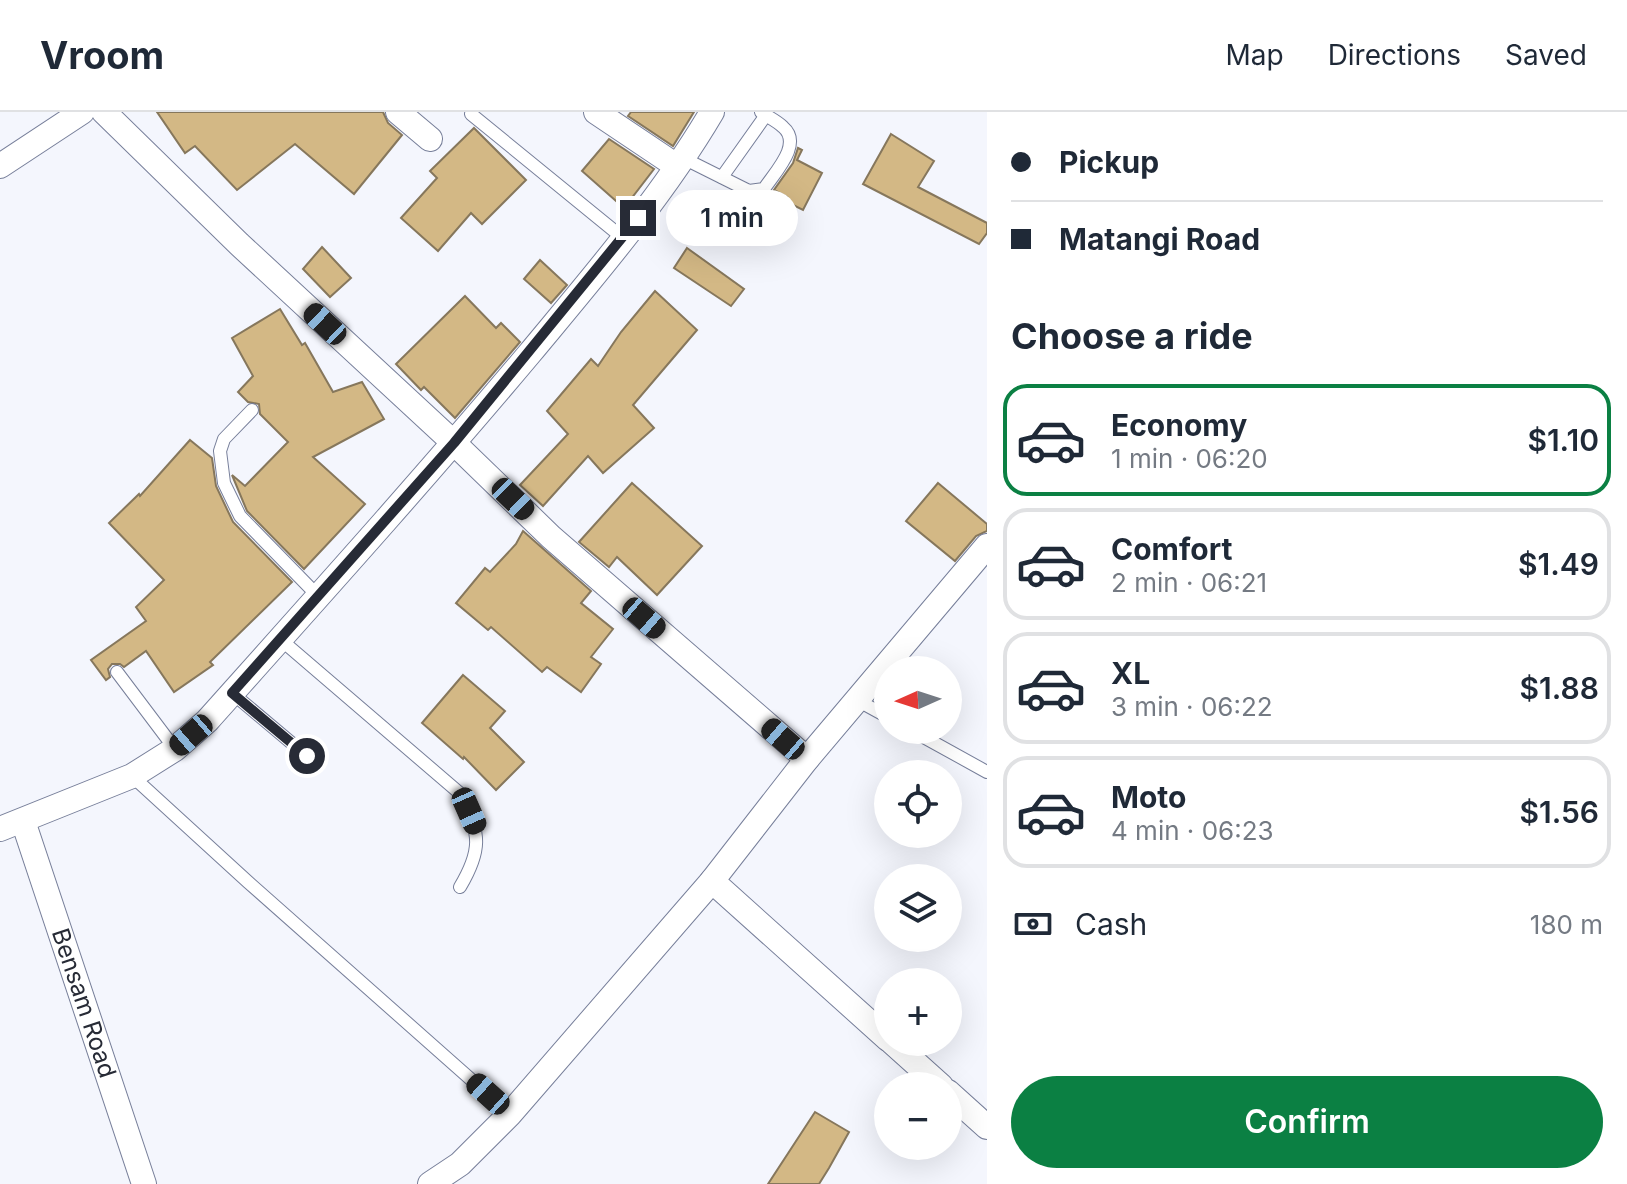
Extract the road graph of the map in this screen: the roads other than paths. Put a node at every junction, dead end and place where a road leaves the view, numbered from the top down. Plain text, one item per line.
1 (82, 112) edge
2 (104, 112) edge
3 (398, 112) edge
4 (596, 112) edge
5 (712, 112) edge
6 (471, 114) dead end
7 (764, 114) edge
8 (430, 139) dead end
9 (678, 161) junction
10 (0, 166) edge
11 (722, 177) junction
12 (623, 238) junction
13 (252, 410) dead end
14 (454, 443) junction
15 (987, 546) edge
16 (318, 596) junction
17 (280, 639) junction
18 (117, 672) dead end
19 (232, 693) junction
20 (857, 700) junction
21 (874, 709) edge
22 (936, 744) edge
23 (175, 749) junction
24 (307, 756) dead end
25 (807, 759) junction
26 (987, 772) edge
27 (132, 776) junction
28 (11, 825) edge
29 (712, 881) junction
30 (460, 887) dead end
31 (874, 1026) edge
32 (908, 1056) edge
33 (925, 1072) edge
34 (962, 1105) edge
35 (510, 1114) junction
36 (987, 1127) edge
37 (144, 1184) edge
38 (430, 1184) edge

1 - 10 street
2 - 14 street
3 - 8 street
4 - 9 street
5 - 9 street
6 - 12 lane
7 - 11 lane
7 - 11 lane
9 - 11 lane
9 - 12 street
12 - 14 street
13 - 16 lane
14 - 16 street
14 - 25 street
15 - 20 street
16 - 17 street
17 - 19 street
17 - 30 lane
18 - 23 lane
19 - 23 street
19 - 24 lane
20 - 21 lane
20 - 25 street
22 - 26 lane
23 - 27 street
25 - 29 street
27 - 28 street
27 - 35 lane
28 - 37 street, Bensam Road
29 - 31 street
29 - 35 street
32 - 33 street
34 - 36 street
35 - 38 street

